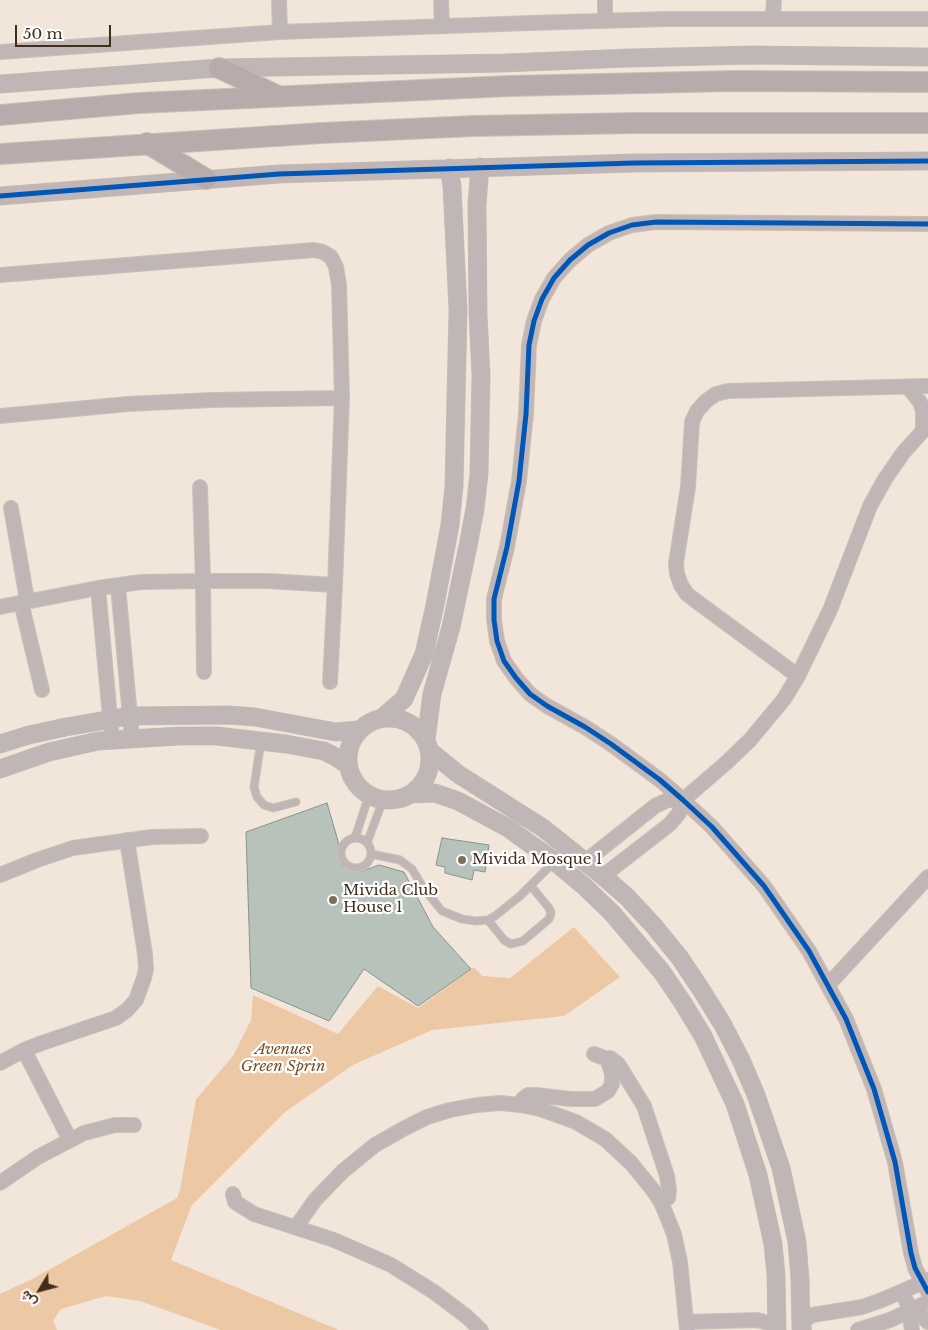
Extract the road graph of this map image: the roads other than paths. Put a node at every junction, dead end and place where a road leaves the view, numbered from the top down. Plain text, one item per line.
1 (279, 0) edge
2 (441, 0) edge
3 (605, 0) edge
4 (774, 0) edge
5 (773, 18) junction
6 (928, 19) edge
7 (605, 20) junction
8 (442, 26) junction
9 (280, 32) junction
10 (0, 52) edge
11 (928, 57) edge
12 (219, 68) junction
13 (928, 82) edge
14 (0, 84) edge
15 (278, 96) junction
16 (0, 115) edge
17 (928, 123) edge
18 (147, 144) junction
19 (0, 154) edge
20 (928, 161) edge
21 (480, 167) junction
22 (449, 168) junction
23 (206, 179) junction
24 (0, 196) edge
25 (928, 224) edge
26 (0, 275) edge
27 (928, 386) edge
28 (908, 387) junction
29 (342, 398) junction
30 (0, 416) edge
31 (926, 427) edge
32 (200, 487) dead end
33 (11, 508) dead end
34 (203, 580) junction
35 (335, 585) junction
36 (118, 586) junction
37 (98, 588) junction
38 (24, 601) junction
39 (0, 606) edge
40 (204, 672) dead end
41 (798, 676) junction
42 (330, 682) dead end
43 (42, 690) dead end
44 (129, 716) junction
45 (382, 718) junction
46 (110, 720) junction
47 (358, 730) junction
48 (132, 738) junction
49 (112, 739) junction
50 (261, 740) junction
51 (0, 744) edge
52 (428, 745) junction
53 (348, 765) junction
54 (0, 769) edge
55 (411, 794) junction
56 (376, 798) junction
57 (683, 800) junction
58 (296, 802) dead end
59 (201, 836) dead end
60 (355, 838) junction
61 (127, 840) junction
62 (367, 843) junction
63 (371, 854) junction
64 (554, 861) junction
65 (586, 861) junction
66 (0, 875) edge
67 (603, 876) junction
68 (928, 877) edge
69 (531, 886) junction
70 (488, 920) junction
71 (828, 985) junction
72 (24, 1050) junction
73 (0, 1062) edge
74 (520, 1105) junction
75 (134, 1125) dead end
76 (70, 1140) junction
77 (0, 1183) edge
78 (233, 1194) dead end
79 (661, 1202) junction
80 (296, 1227) junction
81 (926, 1285) edge
82 (902, 1292) junction
83 (928, 1302) edge
84 (912, 1311) junction
85 (928, 1322) edge
86 (687, 1326) edge
87 (802, 1329) edge
88 (481, 1330) edge
89 (777, 1330) edge
90 (858, 1330) edge
91 (912, 1330) edge

1 - 9 street
2 - 8 street
3 - 7 street
4 - 5 street
5 - 6 street
5 - 7 street
7 - 8 street
8 - 9 street
9 - 10 street
11 - 12 street
12 - 14 street
12 - 15 main road
13 - 15 main road
15 - 16 main road
17 - 18 main road
18 - 19 main road
18 - 23 main road
20 - 21 street
21 - 22 street
21 - 52 street
22 - 23 street
22 - 45 street
23 - 24 street
25 - 57 street
26 - 29 street
27 - 28 street
28 - 31 street
28 - 41 street
29 - 30 street
29 - 35 street
31 - 41 street
32 - 34 street
33 - 38 street
34 - 35 street
34 - 36 street
34 - 40 street
35 - 42 street
36 - 37 street
36 - 44 street
37 - 38 street
37 - 46 street
38 - 39 street
38 - 43 street
41 - 57 street
44 - 46 street
44 - 47 street
44 - 48 street
45 - 47 street
45 - 52 street
46 - 49 street
46 - 51 street
47 - 53 street
48 - 49 street
48 - 50 street
49 - 54 street
50 - 53 street
50 - 58 lane
52 - 55 street
52 - 65 street
53 - 56 street
55 - 56 street
55 - 64 street
56 - 60 lane
56 - 62 lane
57 - 65 street
57 - 67 street
57 - 71 street
59 - 61 street
60 - 62 lane
60 - 63 lane
61 - 66 street
61 - 72 street
62 - 63 lane
63 - 70 lane
64 - 69 lane
64 - 89 street
65 - 67 street
67 - 87 street
68 - 71 street
69 - 70 lane
69 - 70 lane
71 - 81 street
72 - 73 street
72 - 76 street
74 - 79 street
74 - 79 street
74 - 80 street
75 - 76 street
76 - 77 street
78 - 80 street
79 - 86 street
80 - 88 street
81 - 82 street
82 - 84 street
82 - 87 street
83 - 84 street
84 - 85 street
84 - 90 street
84 - 91 street
86 - 89 street
87 - 89 street

